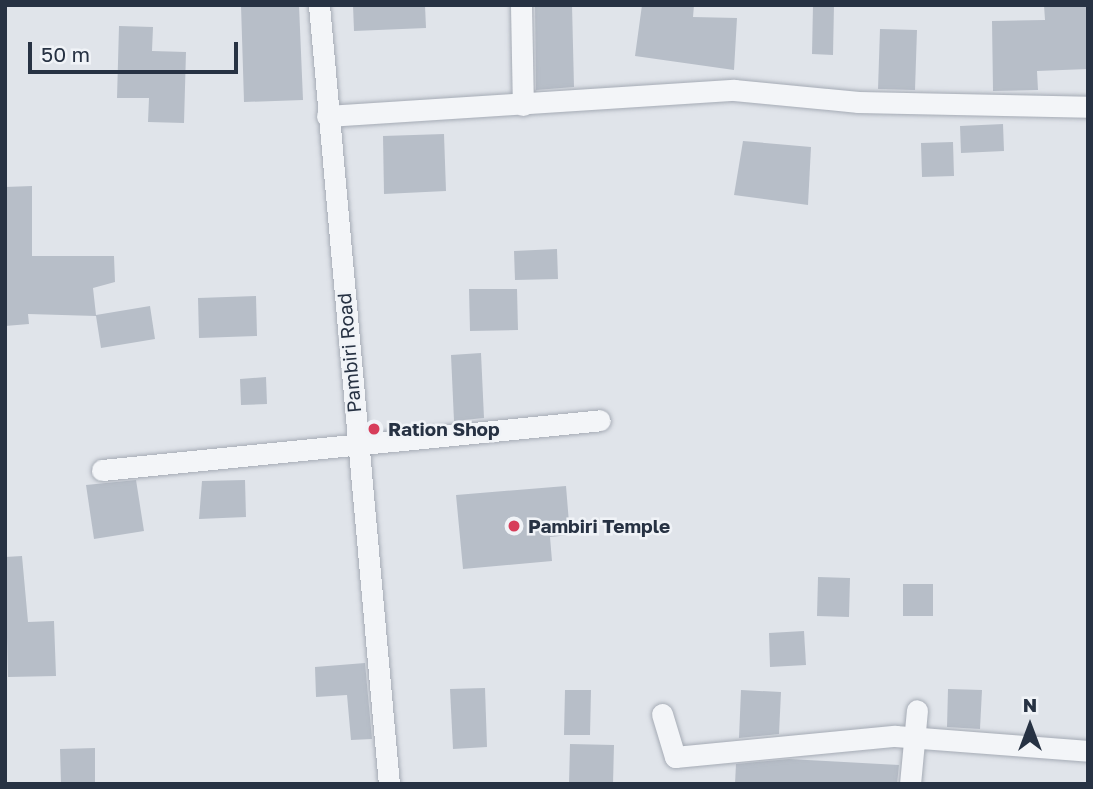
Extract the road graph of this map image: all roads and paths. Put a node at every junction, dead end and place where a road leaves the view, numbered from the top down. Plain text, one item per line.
1 (319, 5) edge
2 (521, 5) edge
3 (523, 105) junction
4 (1088, 107) edge
5 (327, 116) junction
6 (599, 420) dead end
7 (358, 447) junction
8 (102, 470) dead end
9 (917, 710) dead end
10 (662, 714) dead end
11 (914, 737) junction
12 (1088, 751) edge
13 (389, 784) edge
14 (910, 784) edge

1 - 5 street, Pambiri Road
2 - 3 street
3 - 4 street
3 - 5 street
5 - 7 street, Pambiri Road
6 - 7 street
7 - 8 street
7 - 13 street, Pambiri Road
9 - 11 street
10 - 11 street
11 - 12 street
11 - 14 street

